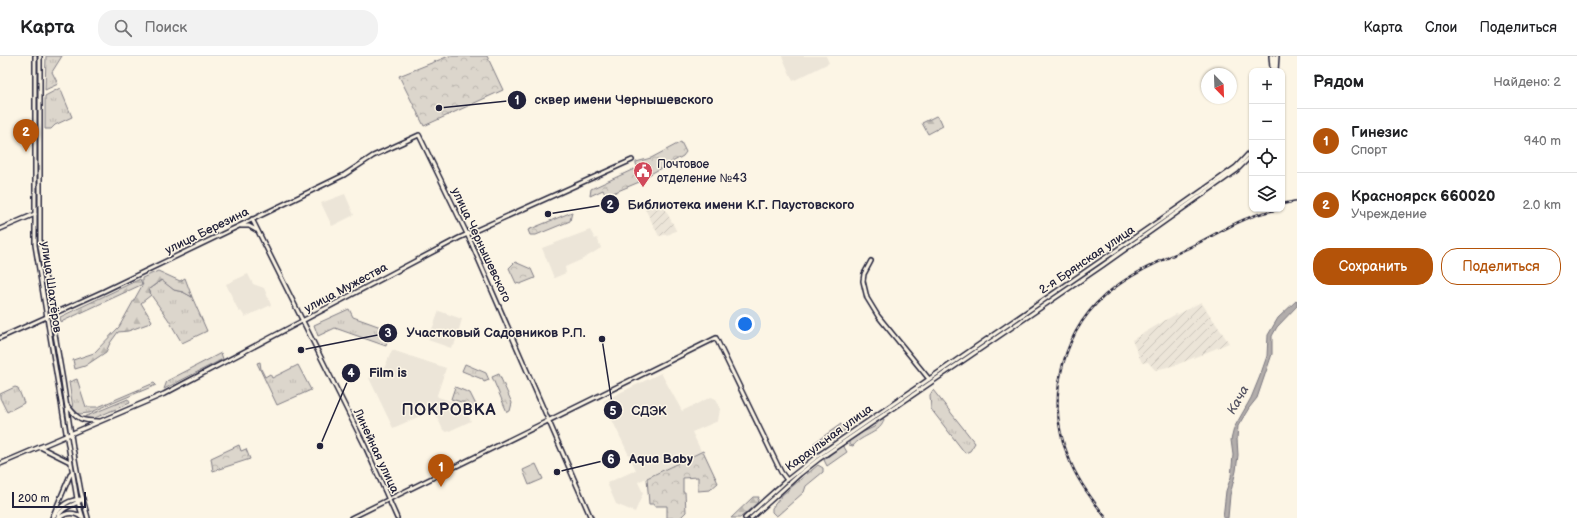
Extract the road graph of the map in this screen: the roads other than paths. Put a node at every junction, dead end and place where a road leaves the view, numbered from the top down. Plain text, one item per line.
1 (35, 56) edge
2 (40, 56) edge
3 (1271, 56) edge
4 (1275, 56) edge
5 (1273, 68) edge
6 (1274, 68) edge
7 (1274, 68) edge
8 (419, 135) joint
9 (1249, 153) edge
10 (1249, 158) edge
11 (632, 160) dead end
12 (35, 214) junction
13 (252, 219) junction
14 (239, 226) junction
15 (0, 229) edge
16 (258, 231) junction
17 (467, 234) junction
18 (871, 261) dead end
19 (51, 314) junction
20 (46, 316) junction
21 (303, 321) junction
22 (0, 338) edge
23 (930, 381) junction
24 (66, 403) junction
25 (548, 420) junction
26 (99, 421) junction
27 (71, 433) junction
28 (66, 436) junction
29 (40, 447) junction
30 (70, 462) junction
31 (0, 464) edge
32 (72, 471) junction
33 (787, 480) junction
34 (83, 498) junction
35 (77, 499) junction
36 (389, 500) junction
37 (78, 503) junction
38 (53, 518) edge
39 (58, 518) edge
40 (83, 518) edge
41 (88, 518) edge
42 (351, 518) edge
43 (397, 518) edge
44 (591, 518) edge
45 (745, 518) edge
46 (751, 518) edge

1 - 12 main road, улица Шахтёров
2 - 19 main road, улица Шахтёров
3 - 5 main road
4 - 6 main road
4 - 7 main road
8 - 13 main road, улица Березина
8 - 17 main road, улица Чернышевского
9 - 23 main road, 2-я Брянская улица
10 - 23 main road, 2-я Брянская улица
11 - 17 main road, улица Мужества
12 - 15 main road
12 - 20 main road, улица Шахтёров
13 - 14 main road, улица Березина
13 - 16 main road, Линейная улица
14 - 16 main road
14 - 19 main road, улица Березина
16 - 21 main road, Линейная улица
17 - 21 main road, улица Мужества
17 - 25 main road, улица Чернышевского
18 - 23 main road
19 - 20 main road, улица Березина
19 - 24 main road, улица Шахтёров
20 - 22 main road, улица Березина
20 - 28 main road, улица Шахтёров
21 - 26 main road, улица Мужества
21 - 36 main road, Линейная улица
23 - 33 main road, Караульная улица
23 - 46 main road, Караульная улица
24 - 26 main road
24 - 27 main road, улица Шахтёров
25 - 33 main road
25 - 36 main road
25 - 44 main road, улица Чернышевского
26 - 27 main road, улица Мужества
27 - 28 main road, улица Мужества
27 - 34 main road, улица Шахтёров
28 - 29 main road, улица Мужества
28 - 30 main road, улица Шахтёров
29 - 30 main road
29 - 31 main road, улица Мужества
30 - 32 main road, улица Шахтёров
32 - 35 main road, улица Шахтёров
32 - 38 main road
33 - 45 main road, Караульная улица
34 - 35 main road
34 - 37 main road
34 - 41 main road, улица Шахтёров
35 - 37 main road, улица Шахтёров
35 - 38 main road
36 - 42 main road
36 - 43 main road, Линейная улица
37 - 39 main road
37 - 40 main road, улица Шахтёров
39 - 40 main road

